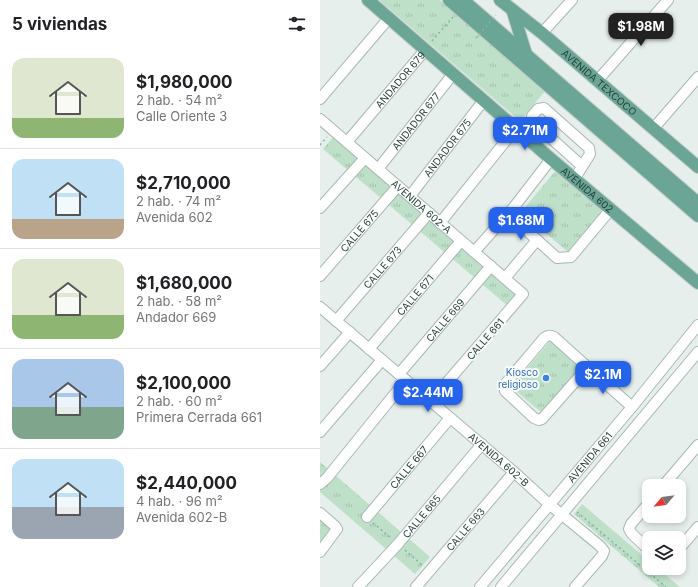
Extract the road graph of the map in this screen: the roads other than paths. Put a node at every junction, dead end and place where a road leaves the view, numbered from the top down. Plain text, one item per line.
1 (368, 0) edge
2 (449, 0) edge
3 (463, 0) edge
4 (500, 0) edge
5 (572, 0) edge
6 (668, 0) edge
7 (513, 12) junction
8 (389, 18) junction
9 (542, 33) junction
10 (426, 49) junction
11 (526, 54) junction
12 (453, 74) junction
13 (698, 77) edge
14 (598, 80) junction
15 (320, 99) edge
16 (484, 100) junction
17 (320, 119) edge
18 (516, 128) junction
19 (653, 129) junction
20 (348, 142) junction
21 (365, 158) junction
22 (551, 159) junction
23 (582, 166) junction
24 (698, 167) edge
25 (378, 169) junction
26 (575, 178) junction
27 (398, 186) junction
28 (410, 196) junction
29 (698, 203) edge
30 (320, 208) edge
31 (514, 208) junction
32 (611, 209) junction
33 (429, 213) junction
34 (698, 216) edge
35 (440, 223) junction
36 (537, 240) junction
37 (461, 241) junction
38 (474, 252) junction
39 (491, 266) junction
40 (320, 276) edge
41 (504, 278) junction
42 (698, 283) edge
43 (523, 294) joint
44 (320, 307) edge
45 (336, 321) junction
46 (698, 325) edge
47 (350, 332) junction
48 (369, 349) junction
49 (698, 352) edge
50 (382, 360) junction
51 (320, 366) edge
52 (588, 367) junction
53 (403, 377) junction
54 (431, 401) junction
55 (632, 407) junction
56 (450, 418) junction
57 (320, 432) edge
58 (482, 444) junction
59 (698, 445) edge
60 (514, 472) junction
61 (669, 479) edge
62 (320, 484) edge
63 (549, 504) junction
64 (642, 511) edge
65 (320, 513) edge
66 (562, 514) junction
67 (366, 517) dead end
68 (698, 528) edge
69 (686, 542) edge
70 (642, 543) edge
71 (320, 552) edge
72 (358, 587) edge
73 (416, 587) edge
74 (480, 587) edge
75 (501, 587) edge
76 (575, 587) edge

1 - 8 main road, AVENIDA 602
2 - 34 main road
3 - 11 main road
4 - 7 main road, AVENIDA TEXCOCO
5 - 9 street
6 - 14 street
7 - 9 main road, AVENIDA TEXCOCO
7 - 11 main road
8 - 10 main road, AVENIDA 602
8 - 15 street
9 - 14 main road, AVENIDA TEXCOCO
10 - 12 main road, AVENIDA 602
10 - 20 street, ANDADOR 679
11 - 29 main road
12 - 16 main road, AVENIDA 602
12 - 25 street, ANDADOR 677
13 - 19 street
14 - 19 main road, AVENIDA TEXCOCO
16 - 18 main road, AVENIDA 602
16 - 28 street, ANDADOR 675
17 - 20 street, AVENIDA 602-A
18 - 22 main road, AVENIDA 602
18 - 35 street
19 - 24 main road, AVENIDA TEXCOCO
20 - 21 street, AVENIDA 602-A
21 - 25 street, AVENIDA 602-A
21 - 30 street
22 - 26 main road, AVENIDA 602
22 - 31 street
23 - 23 street
23 - 26 street
25 - 27 street, AVENIDA 602-A
26 - 32 main road, AVENIDA 602
27 - 28 street, AVENIDA 602-A
27 - 40 street, CALLE 675
28 - 33 street, AVENIDA 602-A
31 - 36 street
31 - 38 street
32 - 36 street
32 - 42 main road, AVENIDA 602
33 - 35 street, AVENIDA 602-A
33 - 45 street, CALLE 673
35 - 37 street, AVENIDA 602-A
36 - 41 street
37 - 38 street, AVENIDA 602-A
37 - 48 street, CALLE 671
38 - 39 street, AVENIDA 602-A
39 - 41 street, AVENIDA 602-A
39 - 53 street, CALLE 669
41 - 43 street, AVENIDA 602-A
43 - 54 street, CALLE 661
44 - 45 street, AVENIDA 602-B
45 - 47 street, AVENIDA 602-B
46 - 55 street, AVENIDA 661
47 - 48 street, AVENIDA 602-B
47 - 51 street
48 - 50 street, AVENIDA 602-B
49 - 66 street, AVENIDA 661
50 - 53 street, AVENIDA 602-B
50 - 57 street
52 - 52 street
52 - 55 street
53 - 54 street, AVENIDA 602-B
53 - 62 street, CALLE 669
54 - 56 street, AVENIDA 602-B
55 - 63 street, AVENIDA 661
56 - 58 street, AVENIDA 602-B
56 - 67 street, CALLE 667
58 - 60 street, AVENIDA 602-B
58 - 72 street, CALLE 665
59 - 61 street
60 - 63 street, AVENIDA 602-B
60 - 73 street, CALLE 663
63 - 66 street
63 - 74 street, AVENIDA 661
64 - 70 street
65 - 71 street
66 - 75 street, AVENIDA 661
66 - 76 street
68 - 69 street

